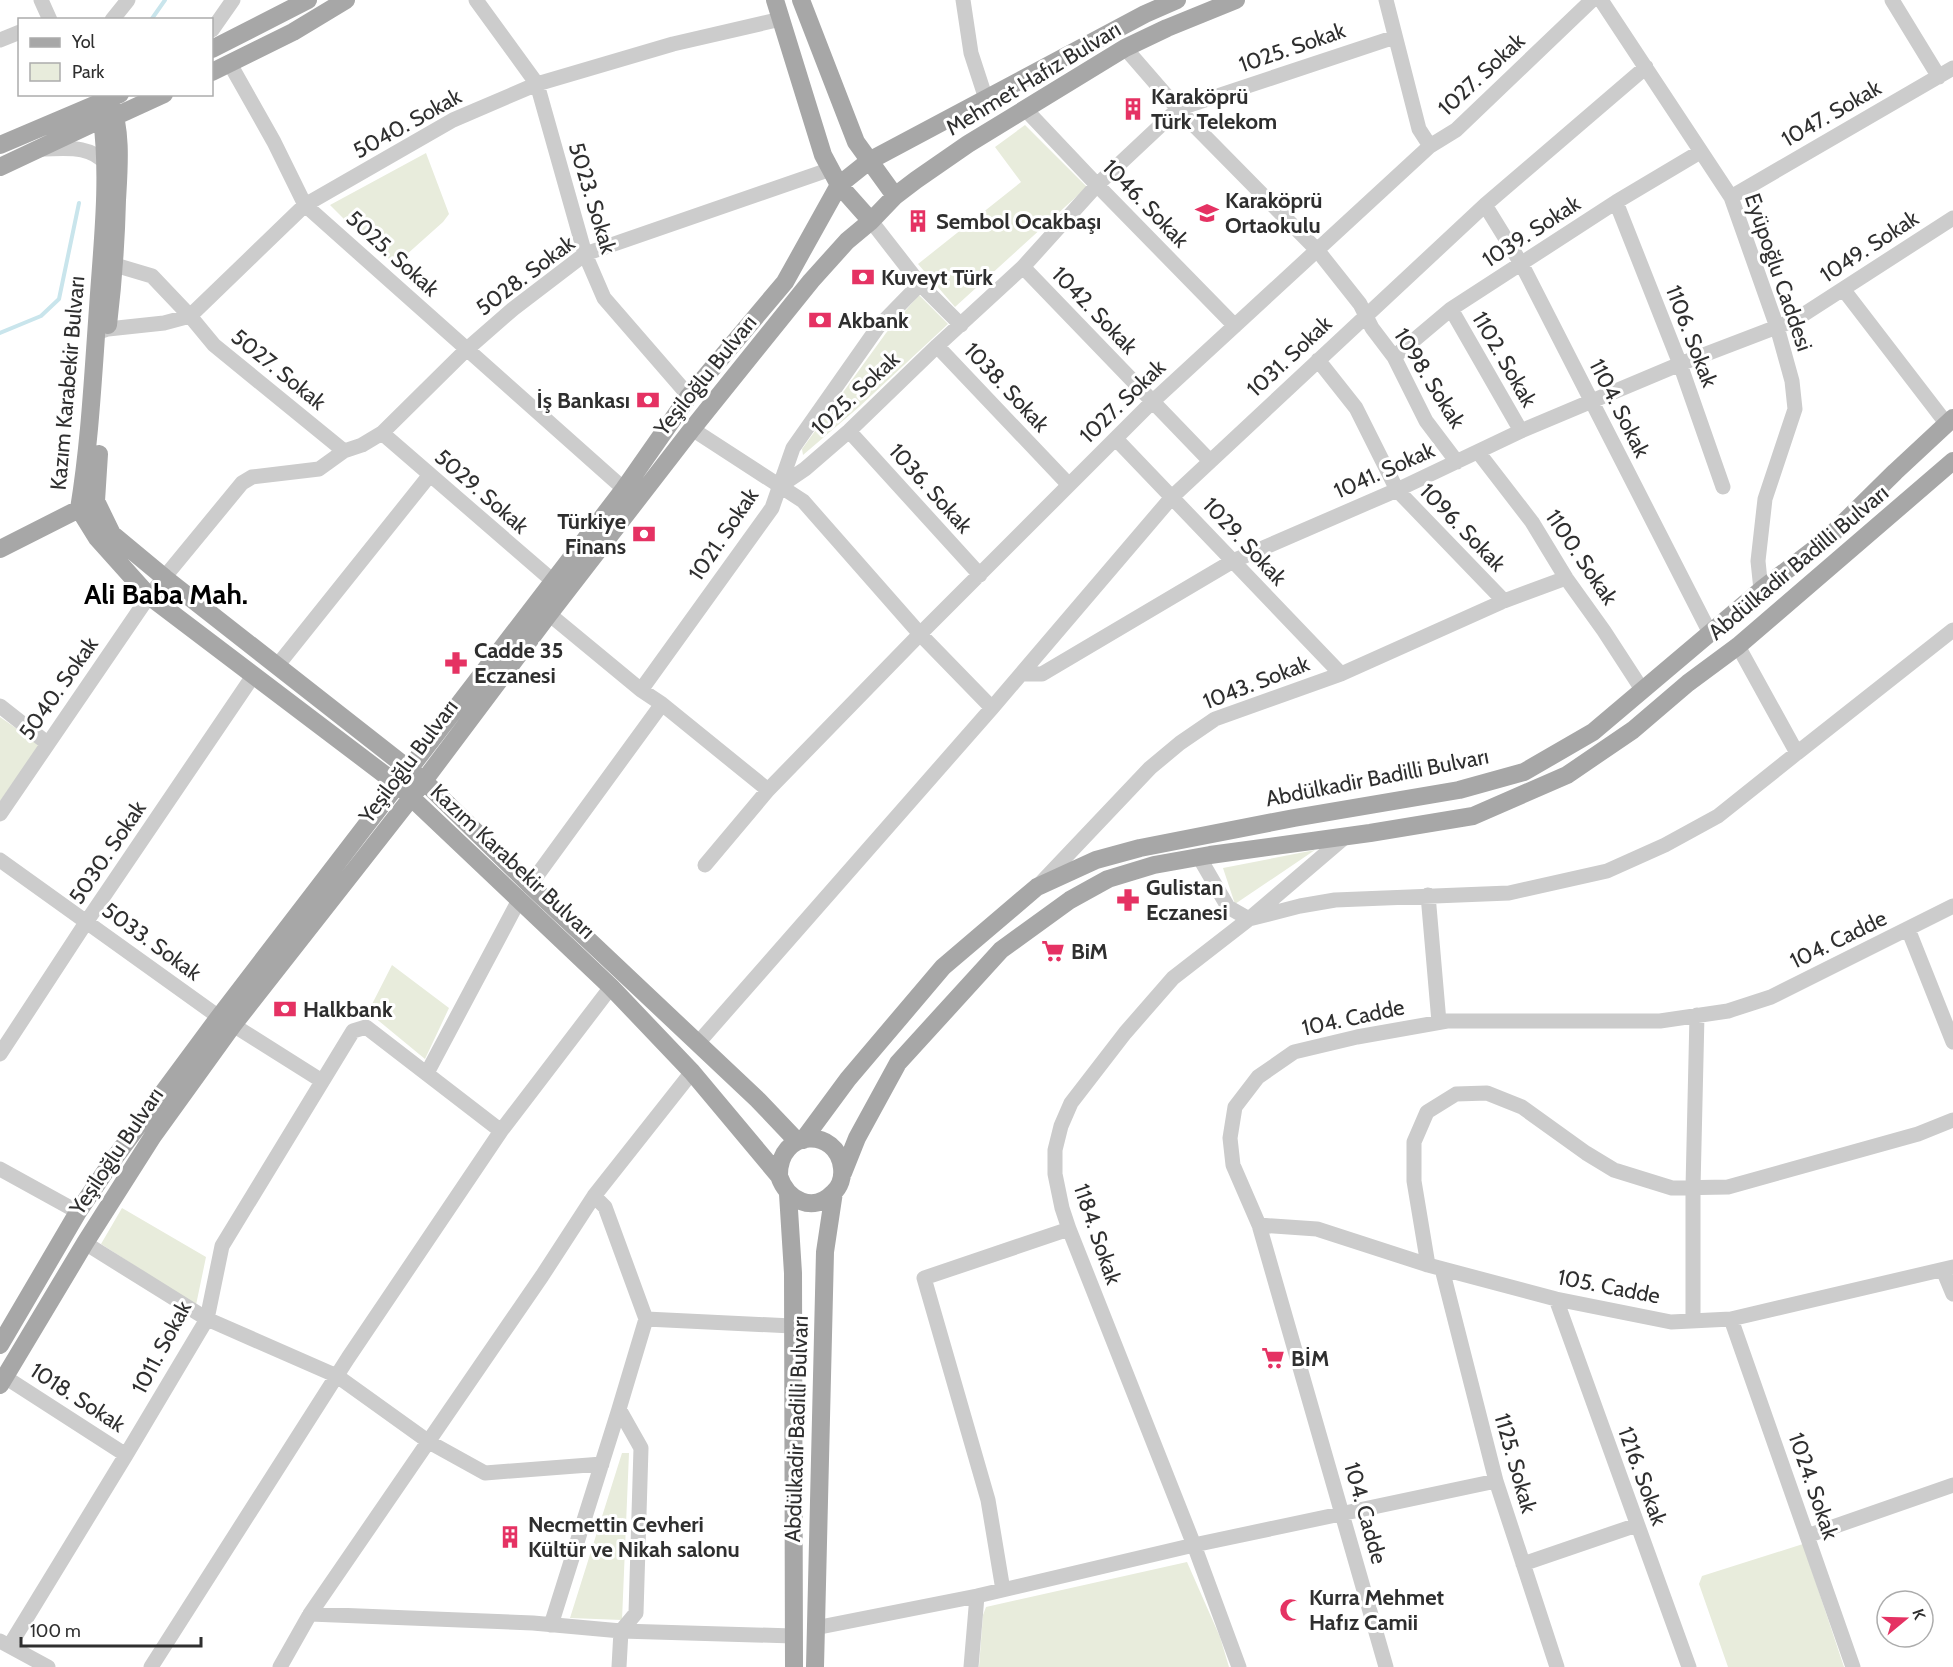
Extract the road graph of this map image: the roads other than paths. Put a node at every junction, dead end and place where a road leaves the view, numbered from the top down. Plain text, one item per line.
1 (41, 0) edge
2 (128, 0) edge
3 (233, 0) edge
4 (309, 0) edge
5 (346, 0) edge
6 (476, 0) edge
7 (775, 0) edge
8 (801, 0) edge
9 (963, 0) edge
10 (1177, 0) edge
11 (1236, 0) edge
12 (1386, 0) edge
13 (1592, 0) edge
14 (1601, 0) edge
15 (1892, 0) edge
16 (1145, 7) edge
17 (50, 18) edge
18 (114, 18) edge
19 (780, 19) junction
20 (213, 29) edge
21 (18, 33) edge
22 (1395, 37) junction
23 (0, 40) edge
24 (213, 48) edge
25 (1125, 48) junction
26 (230, 64) junction
27 (1646, 66) junction
28 (1953, 68) edge
29 (213, 72) edge
30 (1939, 77) junction
31 (537, 84) junction
32 (153, 96) edge
33 (986, 99) junction
34 (107, 104) edge
35 (1026, 110) junction
36 (1178, 110) junction
37 (0, 145) edge
38 (1430, 146) junction
39 (38, 150) junction
40 (1700, 152) junction
41 (869, 160) junction
42 (106, 164) junction
43 (0, 167) edge
44 (831, 169) junction
45 (839, 185) junction
46 (1097, 185) junction
47 (895, 196) junction
48 (1731, 197) junction
49 (1616, 202) junction
50 (305, 205) junction
51 (1485, 205) junction
52 (1953, 218) edge
53 (871, 222) junction
54 (1318, 250) junction
55 (585, 254) junction
56 (115, 265) junction
57 (1522, 265) junction
58 (1023, 267) junction
59 (920, 284) junction
60 (1844, 289) junction
61 (1451, 309) junction
62 (190, 316) junction
63 (1367, 316) junction
64 (961, 325) junction
65 (1235, 326) junction
66 (1777, 327) junction
67 (102, 331) junction
68 (937, 346) junction
69 (466, 350) junction
70 (1394, 357) junction
71 (1318, 360) junction
72 (1680, 364) junction
73 (689, 396) junction
74 (1592, 401) junction
75 (1152, 402) junction
76 (1950, 421) edge
77 (692, 429) junction
78 (849, 431) junction
79 (1521, 431) junction
80 (382, 433) junction
81 (1116, 439) junction
82 (344, 451) junction
83 (1478, 452) junction
84 (1210, 461) junction
85 (1953, 461) edge
86 (1457, 462) junction
87 (319, 469) joint
88 (429, 476) junction
89 (1069, 485) junction
90 (780, 486) junction
91 (1723, 487) dead end
92 (624, 489) junction
93 (1396, 490) junction
94 (1172, 497) junction
95 (96, 501) junction
96 (80, 509) junction
97 (0, 549) edge
98 (1233, 561) junction
99 (980, 575) junction
100 (165, 578) junction
101 (1566, 578) junction
102 (553, 582) junction
103 (1761, 590) junction
104 (149, 596) junction
105 (1504, 602) junction
106 (549, 614) junction
107 (1953, 630) edge
108 (1710, 633) junction
109 (920, 634) junction
110 (1738, 646) junction
111 (277, 666) junction
112 (1022, 674) junction
113 (1341, 674) junction
114 (253, 676) junction
115 (641, 690) junction
116 (1643, 691) junction
117 (662, 704) junction
118 (0, 706) edge
119 (992, 708) junction
120 (47, 743) junction
121 (1797, 753) junction
122 (408, 769) junction
123 (424, 781) junction
124 (397, 784) junction
125 (768, 790) junction
126 (411, 798) junction
127 (0, 813) edge
128 (1345, 837) junction
129 (1199, 857) junction
130 (0, 860) edge
131 (705, 865) dead end
132 (1037, 887) junction
133 (524, 892) junction
134 (1428, 895) junction
135 (1953, 906) edge
136 (1250, 919) junction
137 (87, 921) junction
138 (1908, 929) junction
139 (611, 987) junction
140 (1697, 1015) junction
141 (226, 1021) junction
142 (1439, 1022) junction
143 (1953, 1042) edge
144 (698, 1043) junction
145 (0, 1054) edge
146 (692, 1072) junction
147 (427, 1073) junction
148 (322, 1081) junction
149 (1953, 1120) edge
150 (501, 1131) junction
151 (800, 1140) junction
152 (0, 1168) edge
153 (843, 1173) junction
154 (779, 1176) junction
155 (1693, 1188) junction
156 (834, 1192) junction
157 (788, 1194) junction
158 (594, 1196) junction
159 (78, 1212) junction
160 (1259, 1225) junction
161 (1069, 1229) junction
162 (85, 1243) junction
163 (1435, 1267) junction
164 (1948, 1269) edge
165 (1953, 1294) edge
166 (1556, 1299) junction
167 (207, 1319) junction
168 (646, 1319) junction
169 (1731, 1319) junction
170 (1693, 1321) junction
171 (792, 1326) junction
172 (0, 1346) edge
173 (337, 1376) junction
174 (2, 1381) edge
175 (619, 1409) junction
176 (429, 1442) junction
177 (126, 1455) junction
178 (602, 1464) junction
179 (1496, 1481) junction
180 (1953, 1485) edge
181 (1343, 1515) junction
182 (1637, 1525) junction
183 (1807, 1536) junction
184 (1194, 1545) junction
185 (1523, 1564) junction
186 (1003, 1590) junction
187 (977, 1596) junction
188 (310, 1614) junction
189 (551, 1625) junction
190 (815, 1628) junction
191 (621, 1631) junction
192 (793, 1636) junction
193 (5, 1643) edge
194 (48, 1667) edge
195 (151, 1667) edge
196 (280, 1667) edge
197 (619, 1667) edge
198 (794, 1667) edge
199 (815, 1667) edge
200 (971, 1667) edge
201 (1239, 1667) edge
202 (1386, 1667) edge
203 (1557, 1667) edge
204 (1689, 1667) edge
205 (1853, 1667) edge

1 - 17 street
2 - 18 street
3 - 20 street
4 - 24 main road
5 - 26 main road
6 - 31 street, 5023. Sokak
7 - 19 main road
8 - 41 main road
9 - 33 street
10 - 16 main road, Mehmet Hafız Bulvarı
11 - 25 main road, Mehmet Hafız Bulvarı
12 - 22 street
13 - 38 street, 1027. Sokak
14 - 27 street, Eyüpoğlu Caddesi
15 - 30 street
16 - 33 main road, Mehmet Hafız Bulvarı
19 - 31 street, 5040. Sokak
19 - 44 main road
21 - 23 street
22 - 36 street, 1025. Sokak
22 - 38 street
25 - 35 main road, Mehmet Hafız Bulvarı
25 - 36 street, 1098. Sokak
26 - 29 main road
26 - 50 street, 5025. Sokak
27 - 40 street, Eyüpoğlu Caddesi
27 - 51 street, 1031. Sokak
28 - 30 street, 1047. Sokak
30 - 48 street, 1047. Sokak
31 - 50 street, 5040. Sokak
31 - 55 street, 5023. Sokak
32 - 34 main road
33 - 41 main road, Mehmet Hafız Bulvarı
34 - 37 main road
34 - 39 main road
34 - 42 main road, Kazım Karabekir Bulvarı
34 - 56 main road, Kazım Karabekir Bulvarı
35 - 46 street, 1046. Sokak
35 - 47 main road, Mehmet Hafız Bulvarı
36 - 46 street, 1025. Sokak
36 - 54 street, 1098. Sokak
38 - 54 street, 1027. Sokak
39 - 42 street
39 - 43 main road
40 - 48 street, Eyüpoğlu Caddesi
40 - 49 street, 1039. Sokak
41 - 45 main road, Yeşiloğlu Bulvarı
41 - 47 main road
42 - 67 main road, Kazım Karabekir Bulvarı
44 - 45 main road
44 - 55 street, 5028. Sokak
45 - 53 main road
45 - 73 main road, Yeşiloğlu Bulvarı
46 - 58 street, 1025. Sokak
46 - 65 street, 1046. Sokak
47 - 53 main road, Yeşiloğlu Bulvarı
48 - 66 street, Eyüpoğlu Caddesi
49 - 57 street, 1039. Sokak
49 - 72 street, 1106. Sokak
50 - 62 street, 5040. Sokak
50 - 69 street, 5025. Sokak
51 - 57 street, 1104. Sokak
51 - 63 street, 1031. Sokak
52 - 60 street, 1049. Sokak
53 - 59 street
53 - 77 main road, Yeşiloğlu Bulvarı
54 - 63 street, 1098. Sokak
54 - 65 street, 1027. Sokak
55 - 69 street, 5028. Sokak
55 - 73 street, 5023. Sokak
56 - 62 street, 5027. Sokak
56 - 67 main road, Kazım Karabekir Bulvarı
57 - 61 street, 1039. Sokak
57 - 74 street, 1104. Sokak
58 - 64 street, 1025. Sokak
58 - 75 street, 1042. Sokak
59 - 64 street
59 - 90 street, 1021. Sokak
60 - 66 street, 1049. Sokak
60 - 76 street
61 - 70 street, 1039. Sokak
61 - 79 street, 1102. Sokak
62 - 67 street, 5040. Sokak
62 - 82 street, 5027. Sokak
63 - 70 street, 1098. Sokak
63 - 71 street, 1031. Sokak
64 - 68 street, 1025. Sokak
65 - 75 street, 1027. Sokak
66 - 72 street, 1041. Sokak
66 - 103 street, Eyüpoğlu Caddesi
67 - 95 main road, Kazım Karabekir Bulvarı
67 - 96 main road, Kazım Karabekir Bulvarı
68 - 78 street, 1025. Sokak
68 - 89 street, 1038. Sokak
69 - 80 street, 5028. Sokak
69 - 92 street, 5025. Sokak
70 - 86 street, 1098. Sokak
71 - 84 street, 1031. Sokak
71 - 93 street, 1096. Sokak
72 - 74 street, 1041. Sokak
72 - 91 street, 1106. Sokak
73 - 92 main road, Yeşiloğlu Bulvarı
74 - 79 street, 1041. Sokak
74 - 108 street, 1104. Sokak
75 - 81 street, 1027. Sokak
75 - 84 street, 1042. Sokak
76 - 103 main road, Abdülkadir Badilli Bulvarı
77 - 90 street
77 - 106 main road, Yeşiloğlu Bulvarı
78 - 90 street, 1025. Sokak
78 - 99 street, 1036. Sokak
79 - 83 street, 1041. Sokak
80 - 82 street, 5028. Sokak
80 - 88 street, 5029. Sokak
81 - 89 street, 1027. Sokak
81 - 94 street, 1029. Sokak
82 - 87 street, 5028. Sokak
83 - 86 street, 1041. Sokak
83 - 101 street, 1100. Sokak
84 - 94 street, 1031. Sokak
85 - 110 main road, Abdülkadir Badilli Bulvarı
86 - 93 street, 1041. Sokak
87 - 100 street, 5040. Sokak
88 - 102 street, 5029. Sokak
88 - 111 street
89 - 99 street, 1027. Sokak
90 - 109 street
90 - 115 street, 1021. Sokak
92 - 102 main road, Yeşiloğlu Bulvarı
93 - 98 street, 1041. Sokak
93 - 105 street, 1096. Sokak
94 - 98 street, 1029. Sokak
94 - 112 street, 1031. Sokak
95 - 96 main road
95 - 100 main road, Kazım Karabekir Bulvarı
96 - 97 main road
96 - 104 main road, Kazım Karabekir Bulvarı
98 - 112 street, 1041. Sokak
98 - 113 street, 1029. Sokak
99 - 109 street, 1027. Sokak
100 - 104 street, 5040. Sokak
100 - 111 main road, Kazım Karabekir Bulvarı
101 - 105 street, 1043. Sokak
101 - 116 street, 1100. Sokak
102 - 122 main road, Yeşiloğlu Bulvarı
103 - 108 main road, Abdülkadir Badilli Bulvarı
104 - 114 main road, Kazım Karabekir Bulvarı
104 - 120 street, 5040. Sokak
105 - 113 street, 1043. Sokak
106 - 115 street
106 - 123 main road, Yeşiloğlu Bulvarı
107 - 121 street
108 - 116 main road, Abdülkadir Badilli Bulvarı
109 - 119 street
109 - 125 street, 1027. Sokak
110 - 121 street
110 - 128 main road, Abdülkadir Badilli Bulvarı
111 - 122 main road, Kazım Karabekir Bulvarı
112 - 119 street, 1031. Sokak
113 - 132 street, 1043. Sokak
114 - 124 main road, Kazım Karabekir Bulvarı
114 - 137 street, 5030. Sokak
115 - 117 street
116 - 132 main road, Abdülkadir Badilli Bulvarı
117 - 125 street
117 - 133 street
118 - 120 street
119 - 144 street, 1031. Sokak
120 - 127 street, 5040. Sokak
121 - 134 street
122 - 123 main road, Kazım Karabekir Bulvarı
122 - 124 main road, Yeşiloğlu Bulvarı
123 - 126 main road, Yeşiloğlu Bulvarı
123 - 133 main road, Kazım Karabekir Bulvarı
124 - 126 main road, Kazım Karabekir Bulvarı
124 - 141 main road, Yeşiloğlu Bulvarı
125 - 131 street, 1027. Sokak
126 - 133 main road, Kazım Karabekir Bulvarı
126 - 141 main road, Yeşiloğlu Bulvarı
128 - 129 main road, Abdülkadir Badilli Bulvarı
128 - 136 street, 1184. Sokak
129 - 136 street
129 - 153 main road, Abdülkadir Badilli Bulvarı
130 - 137 street, 5033. Sokak
132 - 151 main road, Abdülkadir Badilli Bulvarı
133 - 139 main road, Kazım Karabekir Bulvarı
133 - 144 main road, Kazım Karabekir Bulvarı
133 - 147 street
134 - 136 street
134 - 142 street
135 - 138 street, 104. Cadde
136 - 161 street, 1184. Sokak
137 - 141 street, 5033. Sokak
137 - 145 street, 5030. Sokak
138 - 140 street, 104. Cadde
138 - 143 street
139 - 146 main road, Kazım Karabekir Bulvarı
139 - 150 street
140 - 142 street, 104. Cadde
140 - 155 street
141 - 148 street, 5033. Sokak
141 - 159 main road, Yeşiloğlu Bulvarı
141 - 162 main road, Yeşiloğlu Bulvarı
142 - 160 street, 104. Cadde
144 - 151 main road, Kazım Karabekir Bulvarı
146 - 154 main road, Kazım Karabekir Bulvarı
146 - 158 street
147 - 148 street, 1011. Sokak
147 - 150 street
148 - 167 street, 1011. Sokak
149 - 155 street, 1125. Sokak
150 - 173 street
151 - 153 main road
151 - 154 main road
152 - 159 street
153 - 156 main road
154 - 157 main road
155 - 163 street, 1125. Sokak
155 - 170 street
156 - 157 main road
156 - 190 main road, Abdülkadir Badilli Bulvarı
157 - 171 main road, Abdülkadir Badilli Bulvarı
158 - 168 street
158 - 176 street
159 - 172 main road, Yeşiloğlu Bulvarı
160 - 163 street, 105. Cadde
160 - 181 street, 104. Cadde
161 - 184 street, 1184. Sokak
161 - 186 street
162 - 167 street
162 - 174 main road, Yeşiloğlu Bulvarı
163 - 166 street, 105. Cadde
163 - 179 street, 1125. Sokak
164 - 165 street
164 - 169 street, 105. Cadde
166 - 170 street, 105. Cadde
166 - 182 street, 1216. Sokak
167 - 173 street
167 - 177 street, 1011. Sokak
168 - 171 street
168 - 175 street
169 - 170 street, 105. Cadde
169 - 183 street, 1024. Sokak
171 - 192 main road, Abdülkadir Badilli Bulvarı
173 - 176 street
173 - 195 street
174 - 177 street, 1018. Sokak
175 - 178 street
175 - 191 street
176 - 178 street
176 - 188 street
177 - 193 street, 1011. Sokak
178 - 189 street
179 - 181 street
179 - 185 street, 1125. Sokak
180 - 183 street
181 - 184 street
181 - 202 street, 104. Cadde
182 - 185 street
182 - 204 street, 1216. Sokak
183 - 205 street, 1024. Sokak
184 - 186 street
184 - 201 street, 1184. Sokak
185 - 203 street, 1125. Sokak
186 - 187 street
187 - 190 street
187 - 200 street
188 - 189 street
188 - 196 street
189 - 191 street
190 - 199 main road, Abdülkadir Badilli Bulvarı
191 - 192 street
191 - 197 street
192 - 198 main road, Abdülkadir Badilli Bulvarı
193 - 194 street

